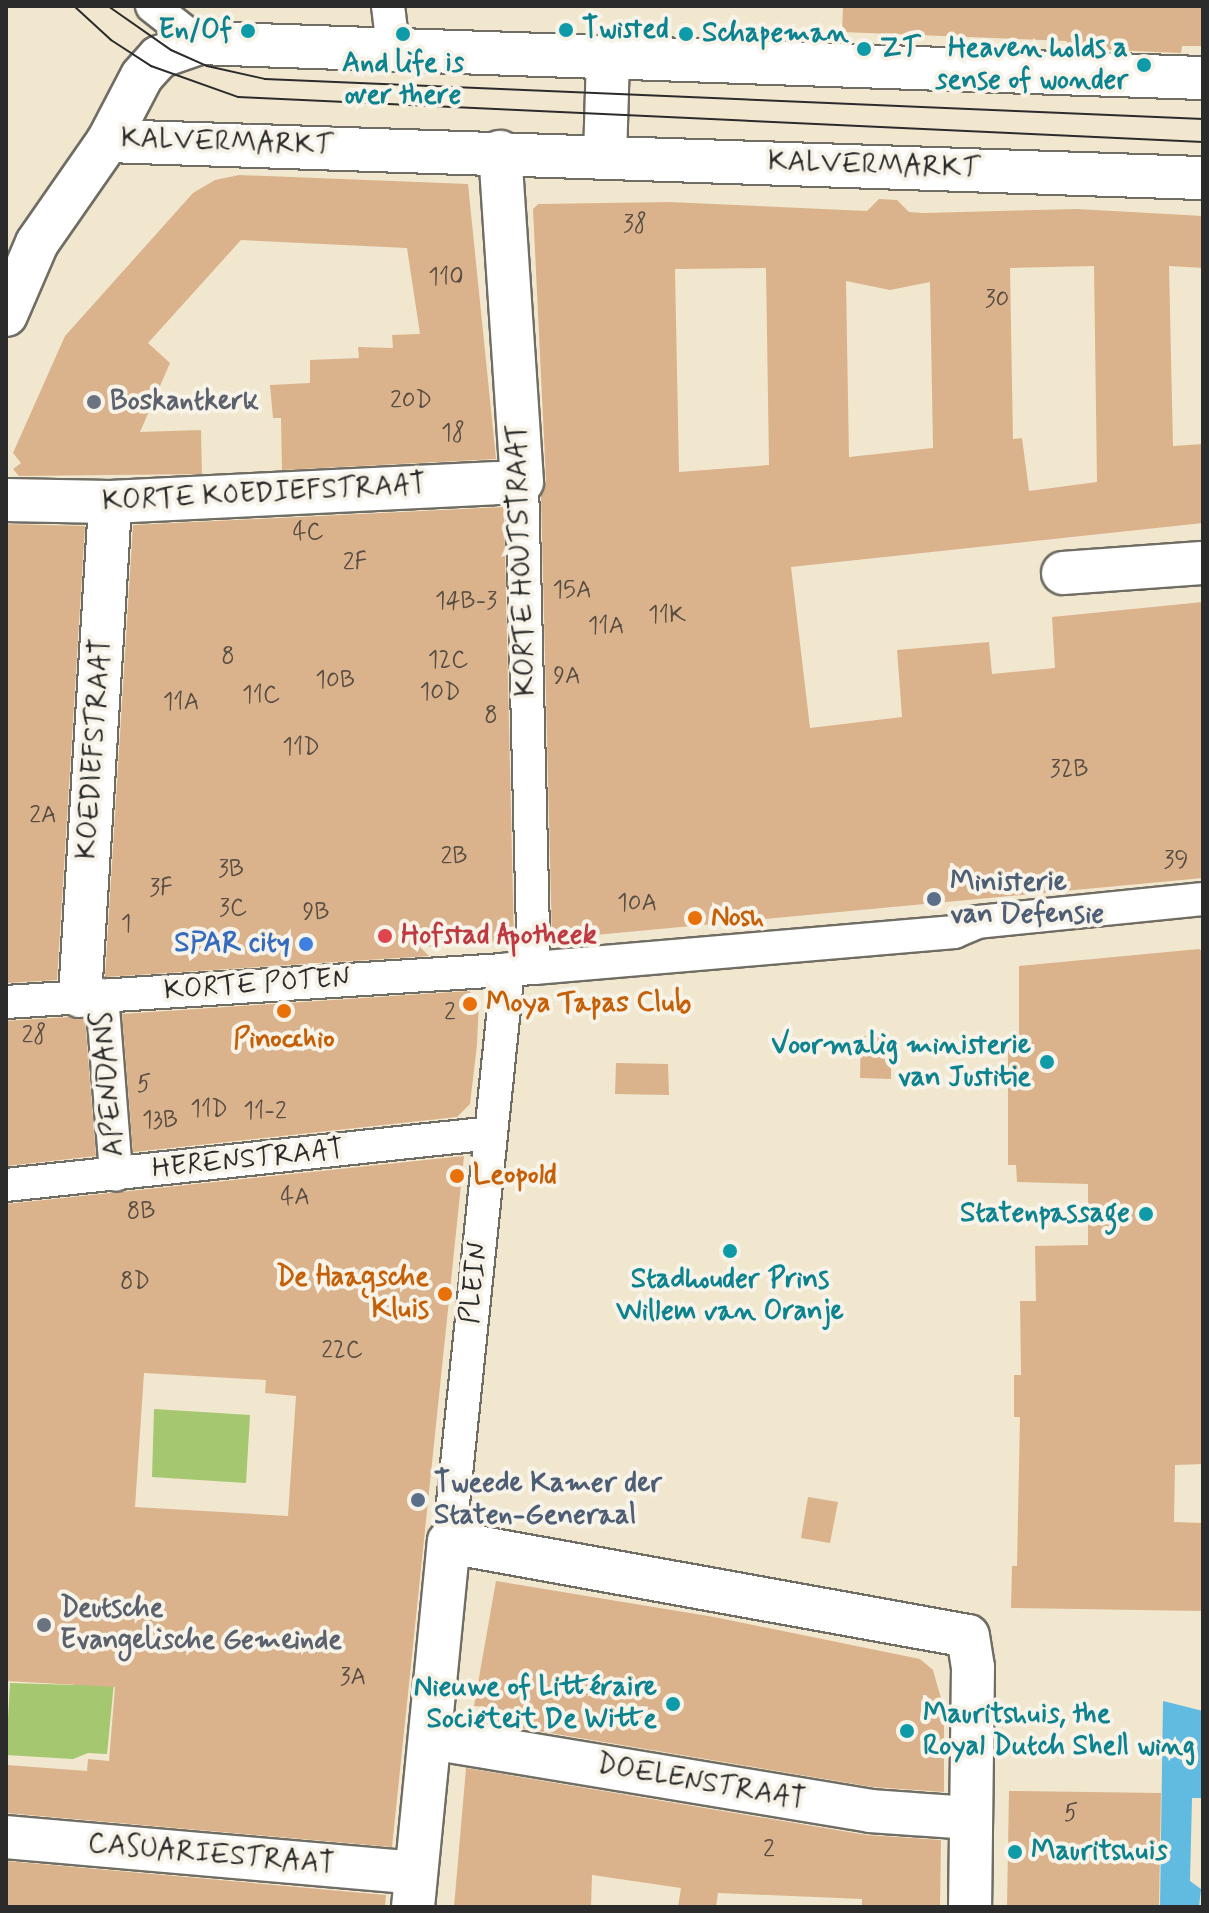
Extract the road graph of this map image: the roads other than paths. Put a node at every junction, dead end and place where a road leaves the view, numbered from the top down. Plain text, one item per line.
1 (152, 6) edge
2 (388, 6) edge
3 (199, 43) junction
4 (393, 47) junction
5 (608, 55) junction
6 (1203, 78) edge
7 (108, 141) junction
8 (500, 152) junction
9 (605, 158) junction
10 (1203, 178) edge
11 (6, 315) edge
12 (522, 482) junction
13 (6, 500) edge
14 (110, 502) junction
15 (1203, 563) edge
16 (1063, 573) dead end
17 (1203, 899) edge
18 (521, 968) junction
19 (91, 996) junction
20 (6, 1002) edge
21 (490, 1133) junction
22 (116, 1174) junction
23 (6, 1185) edge
24 (449, 1542) junction
25 (431, 1738) junction
26 (971, 1818) junction
27 (6, 1837) edge
28 (414, 1890) edge
29 (970, 1907) edge

1 - 3 street
2 - 4 street
3 - 4 street, KALVERMARKT
3 - 7 street, KALVERMARKT
4 - 5 street, KALVERMARKT
5 - 6 street, KALVERMARKT
5 - 9 street
7 - 8 street, KALVERMARKT
7 - 11 street
8 - 9 street, KALVERMARKT
8 - 12 street, KORTE HOUTSTRAAT
9 - 10 street, KALVERMARKT
12 - 14 street, KORTE KOEDIEFSTRAAT
12 - 18 street, KORTE HOUTSTRAAT
13 - 14 street, KORTE KOEDIEFSTRAAT
14 - 19 street, KOEDIEFSTRAAT
15 - 16 street
17 - 18 street
18 - 19 street, KORTE POTEN
18 - 21 street, PLEIN
19 - 20 street, KORTE POTEN
19 - 22 street, APENDANS
21 - 22 street, HERENSTRAAT
21 - 24 street, PLEIN
22 - 23 street, HERENSTRAAT
24 - 25 street
24 - 26 street
25 - 26 street, DOELENSTRAAT
25 - 28 street
26 - 29 street
27 - 28 street, CASUARIESTRAAT

